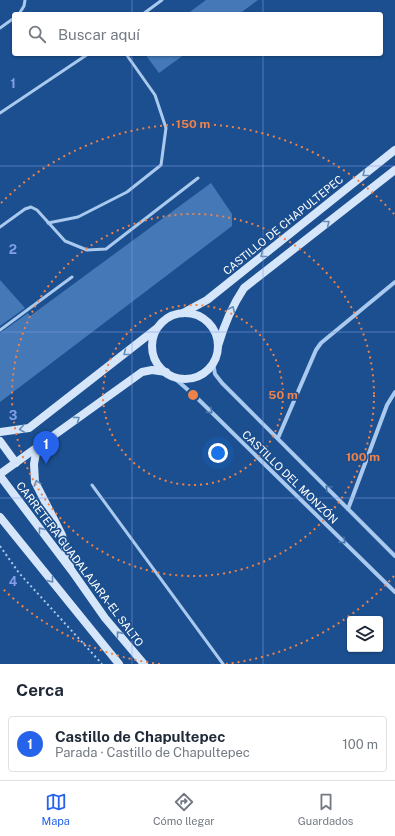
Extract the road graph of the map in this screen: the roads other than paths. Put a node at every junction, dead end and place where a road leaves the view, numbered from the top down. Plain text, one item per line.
1 (25, 0) edge
2 (162, 0) edge
3 (20, 12) edge
4 (146, 12) edge
5 (12, 19) edge
6 (0, 28) edge
7 (85, 56) edge
8 (127, 56) edge
9 (0, 113) edge
10 (395, 150) edge
11 (395, 170) edge
12 (198, 178) dead end
13 (48, 223) junction
14 (0, 227) edge
15 (72, 277) dead end
16 (395, 282) edge
17 (183, 313) junction
18 (157, 329) junction
19 (0, 330) edge
20 (218, 346) junction
21 (213, 363) junction
22 (168, 374) junction
23 (395, 392) edge
24 (0, 432) edge
25 (278, 438) junction
26 (0, 441) edge
27 (37, 447) junction
28 (16, 463) junction
29 (0, 475) edge
30 (92, 485) dead end
31 (348, 509) junction
32 (0, 517) edge
33 (395, 556) edge
34 (72, 570) junction
35 (395, 592) edge
36 (119, 664) edge
37 (144, 664) edge
38 (222, 664) edge

1 - 3 lane
2 - 4 lane
5 - 6 lane
7 - 9 lane
8 - 13 lane
10 -> 17 street, CASTILLO DE CHAPULTEPEC
20 -> 11 street
12 - 13 lane
13 - 14 lane
15 - 19 lane
16 - 25 street
17 - 18 street
17 - 20 street
18 - 22 street
18 -> 24 street
20 - 21 street
21 - 22 street
21 - 25 street, CASTILLO DEL MONZÓN
27 -> 22 street
22 -> 35 street, CASTILLO DEL MONZÓN
23 - 31 street
31 -> 25 street, CASTILLO DEL MONZÓN
26 - 28 street
27 - 28 street
34 -> 27 street
28 - 29 street
34 -> 29 street, CARRETERA GUADALAJARA-EL SALTO
30 - 38 lane
31 - 33 street, CASTILLO DEL MONZÓN
32 -> 36 street
37 -> 34 street, CARRETERA GUADALAJARA-EL SALTO

